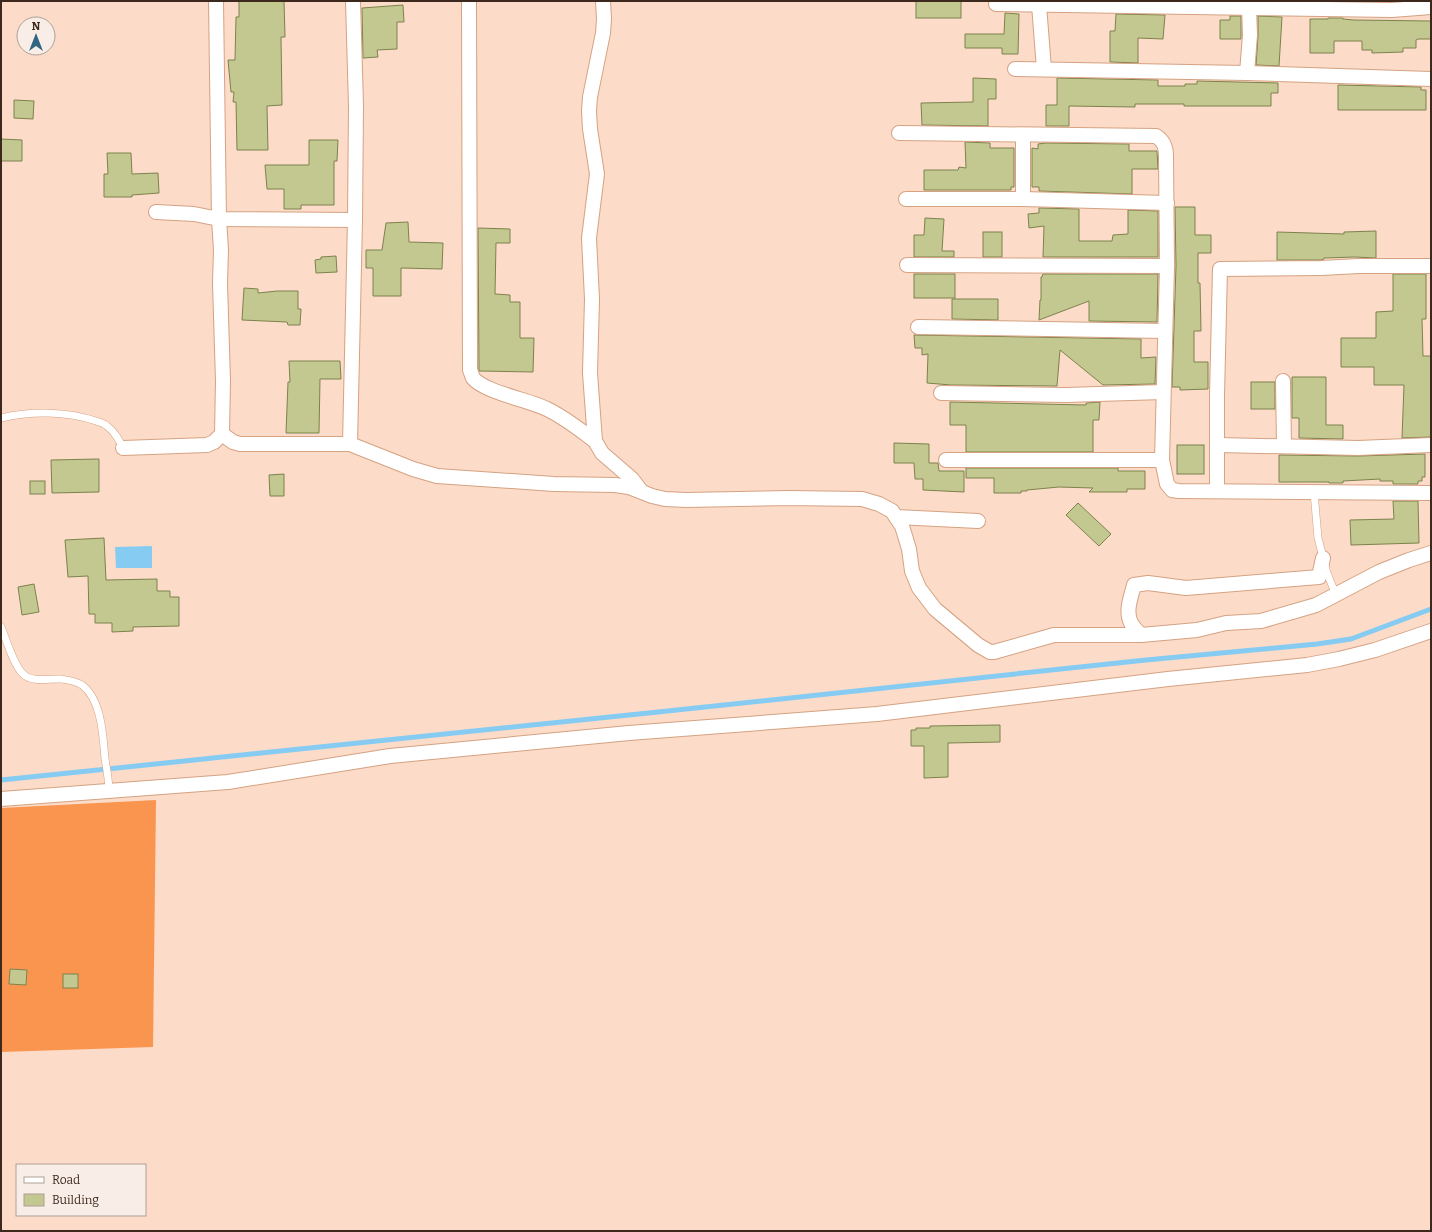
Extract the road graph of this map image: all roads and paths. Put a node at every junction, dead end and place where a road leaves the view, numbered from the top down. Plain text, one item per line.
1 (216, 1) edge
2 (353, 1) edge
3 (469, 1) edge
4 (603, 1) edge
5 (996, 4) dead end
6 (1039, 5) junction
7 (1249, 7) junction
8 (1431, 7) edge
9 (1015, 69) dead end
10 (1044, 69) junction
11 (1247, 73) junction
12 (1431, 79) edge
13 (899, 133) dead end
14 (1023, 135) junction
15 (906, 199) dead end
16 (1022, 199) junction
17 (1167, 203) junction
18 (156, 212) dead end
19 (219, 219) junction
20 (355, 220) junction
21 (907, 265) dead end
22 (1167, 266) junction
23 (1431, 266) edge
24 (918, 327) dead end
25 (1165, 331) junction
26 (1282, 382) dead end
27 (1163, 392) junction
28 (941, 393) dead end
29 (1, 418) edge
30 (222, 434) junction
31 (595, 441) junction
32 (350, 444) junction
33 (1218, 445) junction
34 (1431, 445) edge
35 (1284, 446) junction
36 (123, 448) joint
37 (946, 460) dead end
38 (1162, 460) junction
39 (641, 491) junction
40 (1217, 491) junction
41 (1314, 492) junction
42 (1431, 493) edge
43 (896, 517) junction
44 (978, 521) dead end
45 (1431, 553) edge
46 (1323, 558) junction
47 (1336, 595) junction
48 (1, 627) edge
49 (1431, 631) edge
50 (1141, 635) junction
51 (108, 787) junction
52 (1, 799) edge

1 - 19 street
2 - 20 street
3 - 31 street
4 - 31 street
5 - 6 street
6 - 7 street
6 - 10 street
7 - 8 street
7 - 11 street
9 - 10 street
10 - 11 street
11 - 12 street
13 - 14 street
14 - 16 street
14 - 17 street
15 - 16 street
16 - 17 street
17 - 22 street
18 - 19 street
19 - 20 street
19 - 30 street
20 - 32 street
21 - 22 street
22 - 25 street
23 - 33 street
24 - 25 street
25 - 27 street
26 - 35 street
27 - 28 street
27 - 38 street
29 - 36 lane
30 - 32 street
30 - 36 street
31 - 39 street
32 - 39 street
33 - 35 street
33 - 40 street
34 - 35 street
37 - 38 street
38 - 40 street
39 - 43 street
40 - 41 street
41 - 42 street
41 - 46 lane
43 - 44 street
43 - 50 street
45 - 47 street
46 - 47 lane
46 - 50 street
47 - 50 street
48 - 51 lane
49 - 51 street
51 - 52 street

